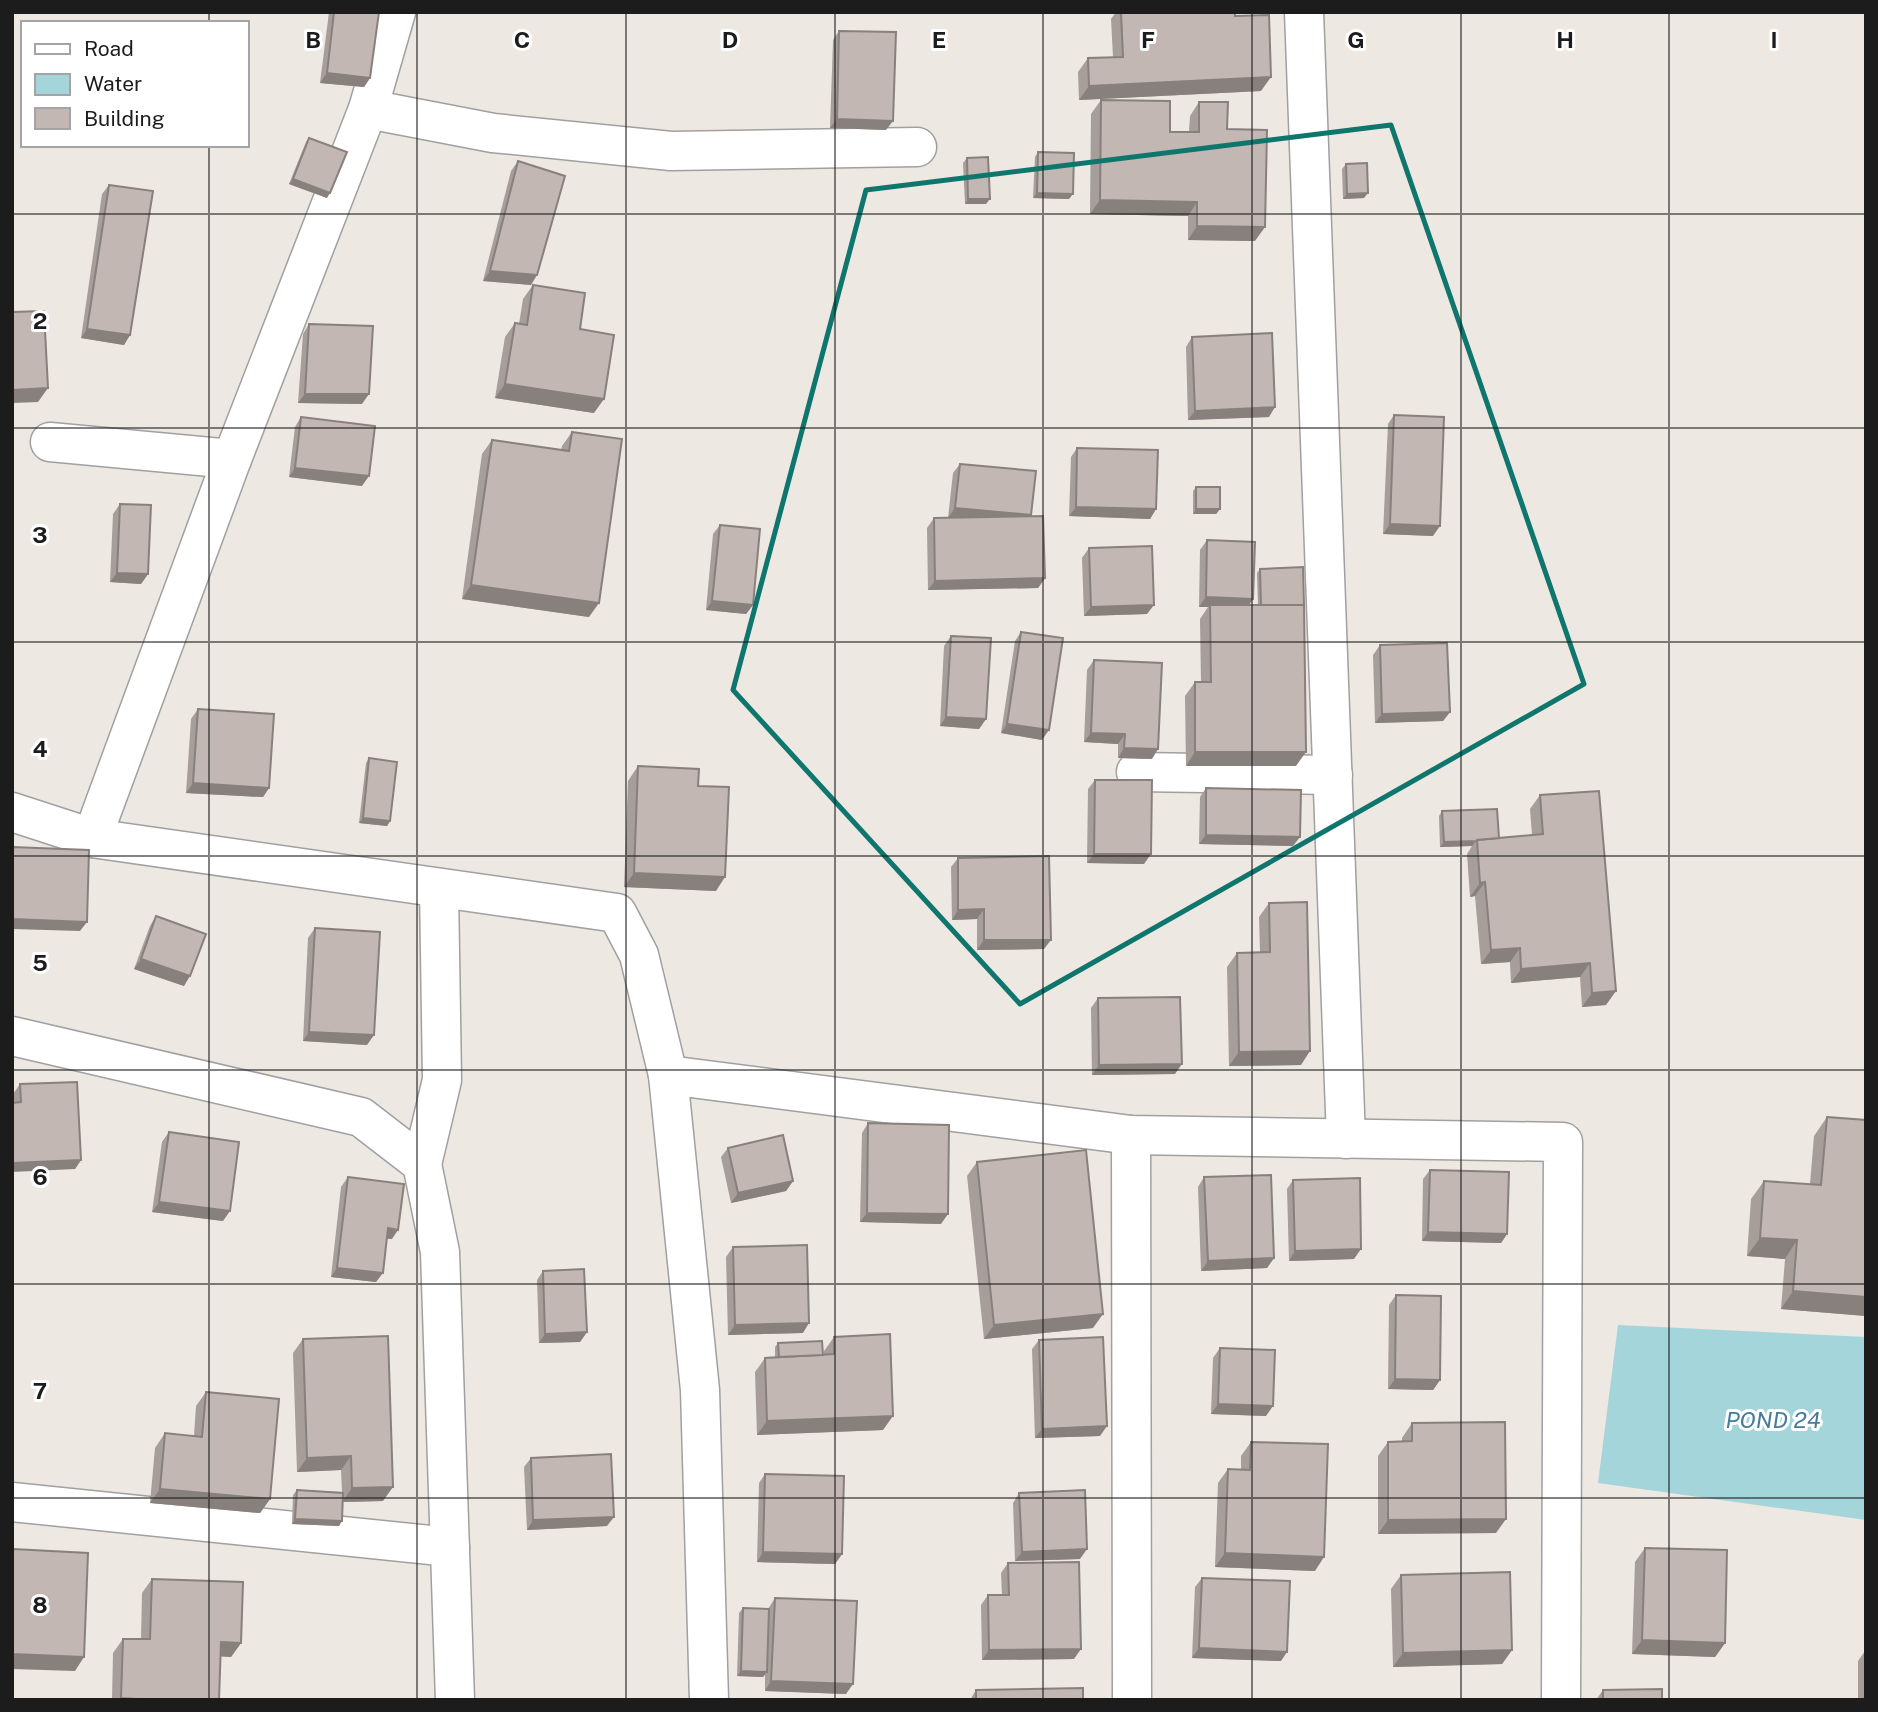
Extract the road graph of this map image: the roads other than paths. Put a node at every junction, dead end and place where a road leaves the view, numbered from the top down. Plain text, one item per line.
1 (396, 12) edge
2 (1304, 12) edge
3 (368, 110) junction
4 (917, 147) dead end
5 (50, 442) dead end
6 (232, 459) junction
7 (1136, 772) dead end
8 (1333, 775) junction
9 (12, 811) edge
10 (92, 838) junction
11 (439, 888) junction
12 (12, 1036) edge
13 (668, 1075) junction
14 (1131, 1135) junction
15 (1346, 1139) junction
16 (422, 1164) junction
17 (12, 1502) edge
18 (450, 1547) junction
19 (455, 1700) edge
20 (709, 1700) edge
21 (1132, 1700) edge
22 (1561, 1700) edge

1 - 3 street
2 - 8 street
3 - 4 street
3 - 6 street
5 - 6 street
6 - 10 street
7 - 8 street
8 - 15 street
9 - 10 street
10 - 11 street
11 - 13 street
11 - 16 street
12 - 16 street
13 - 14 street
13 - 20 street
14 - 15 street
14 - 21 street
15 - 22 street
16 - 18 street
17 - 18 street
18 - 19 street

